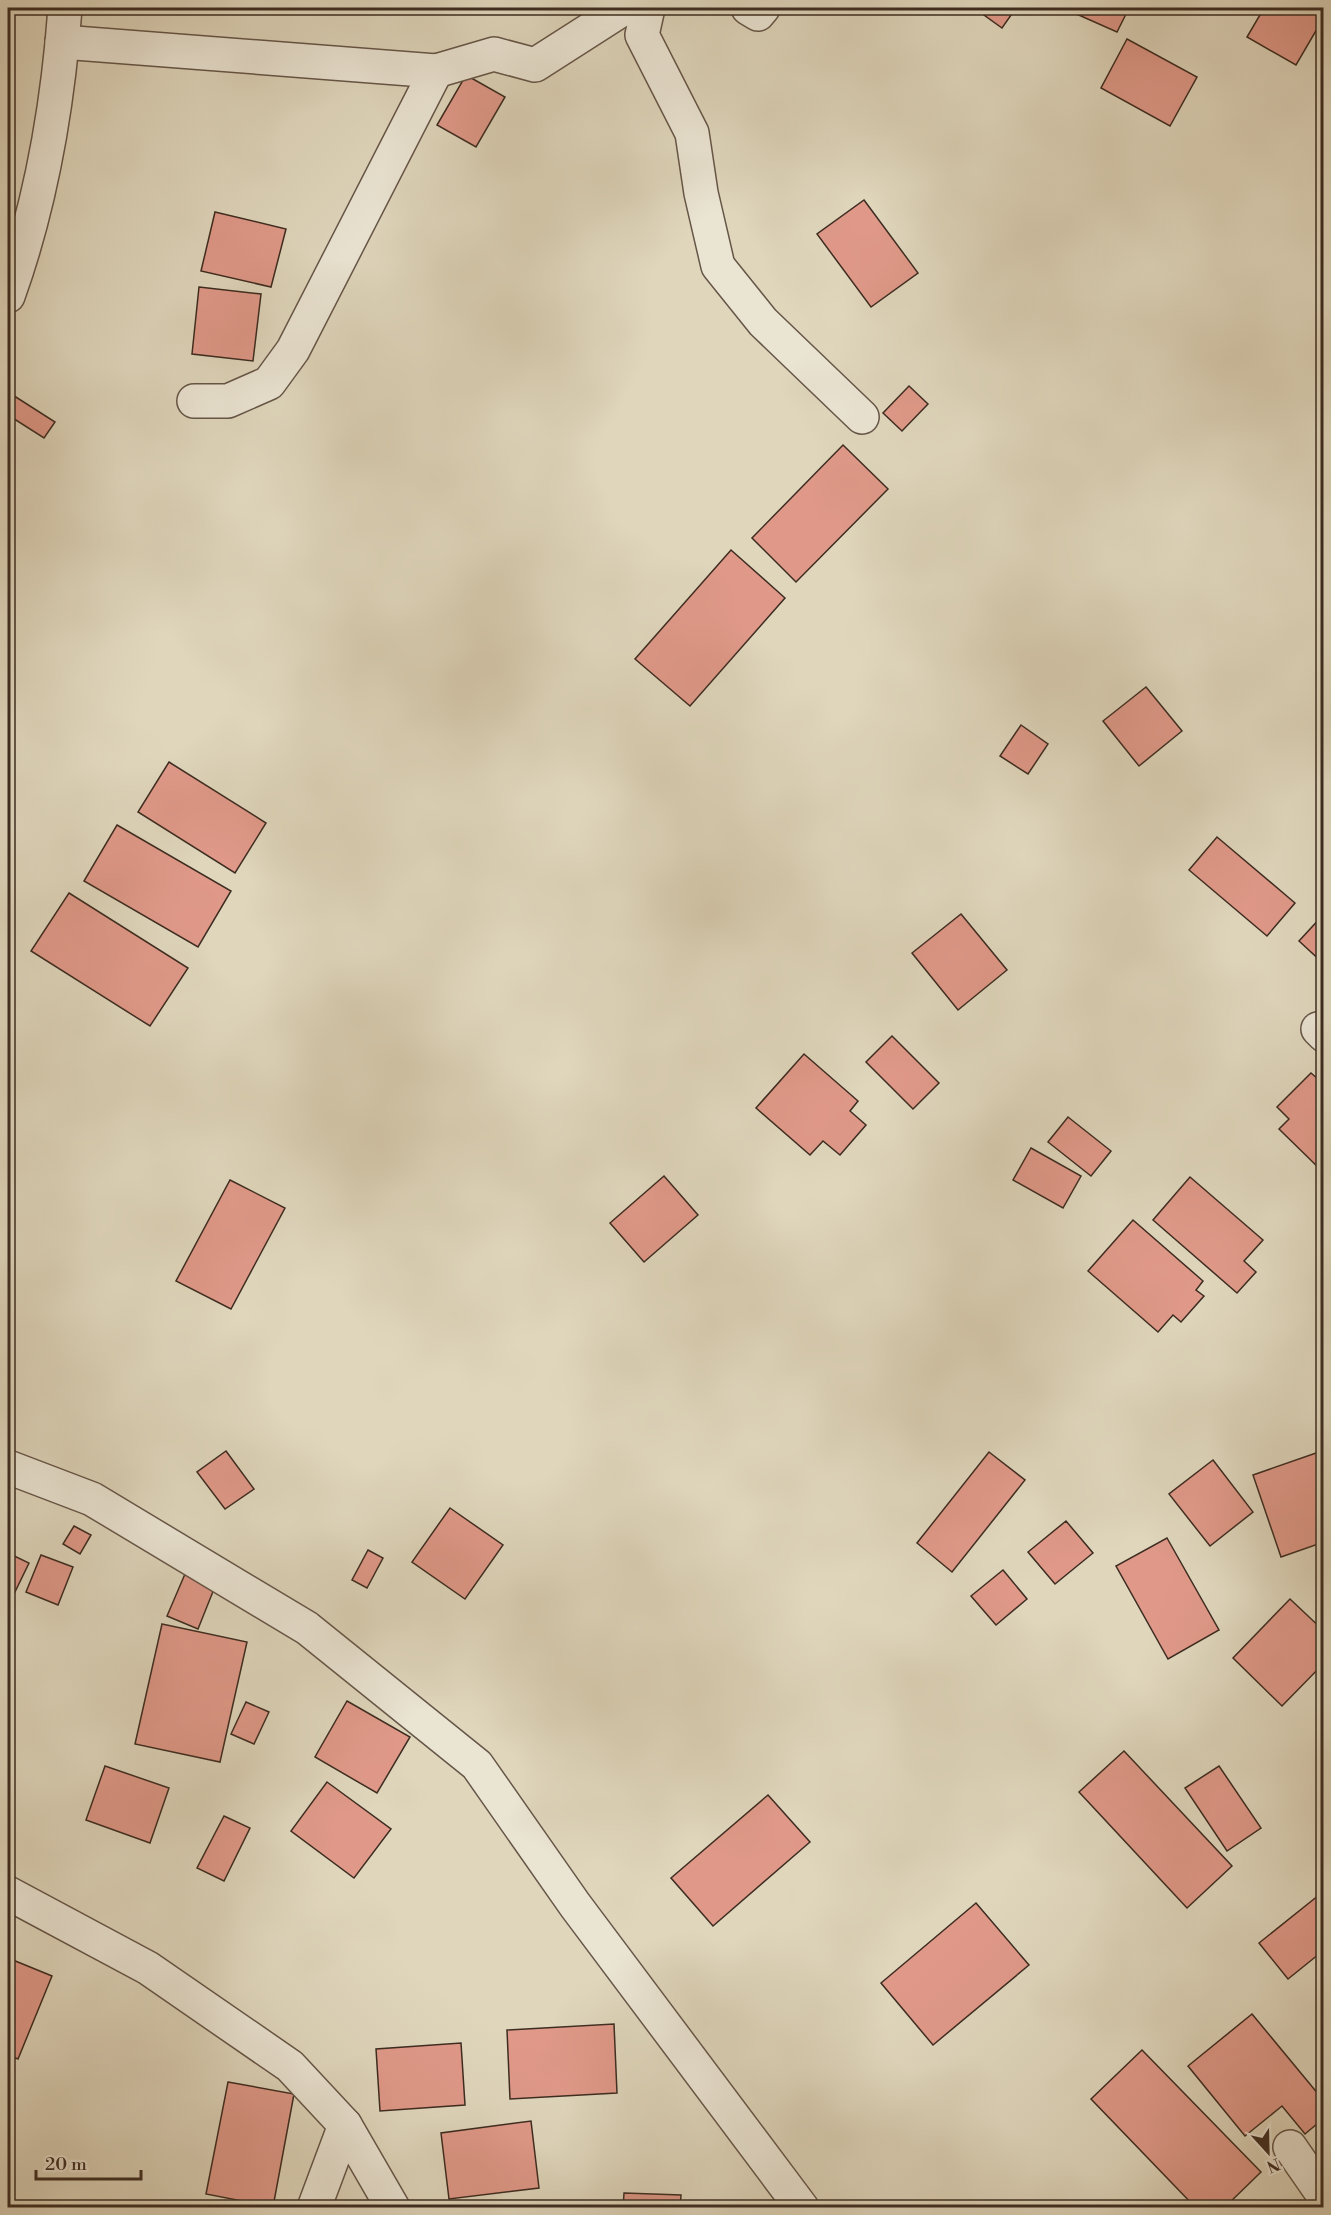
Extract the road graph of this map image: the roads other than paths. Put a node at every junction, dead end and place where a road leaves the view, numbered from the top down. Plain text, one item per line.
1 (65, 8) edge
2 (624, 8) edge
3 (648, 8) edge
4 (748, 8) edge
5 (763, 8) edge
6 (62, 42) junction
7 (436, 71) junction
8 (8, 296) edge
9 (194, 401) dead end
10 (862, 417) dead end
11 (8, 1467) edge
12 (8, 1893) edge
13 (345, 2125) junction
14 (1290, 2147) dead end
15 (1323, 2196) edge
16 (314, 2208) edge
17 (393, 2208) edge
18 (802, 2208) edge

1 - 6 street
2 - 7 street
3 - 10 street
4 - 5 street
6 - 7 street
6 - 8 street
7 - 9 street
11 - 18 street
12 - 13 street
13 - 16 street
13 - 17 street
14 - 15 street

